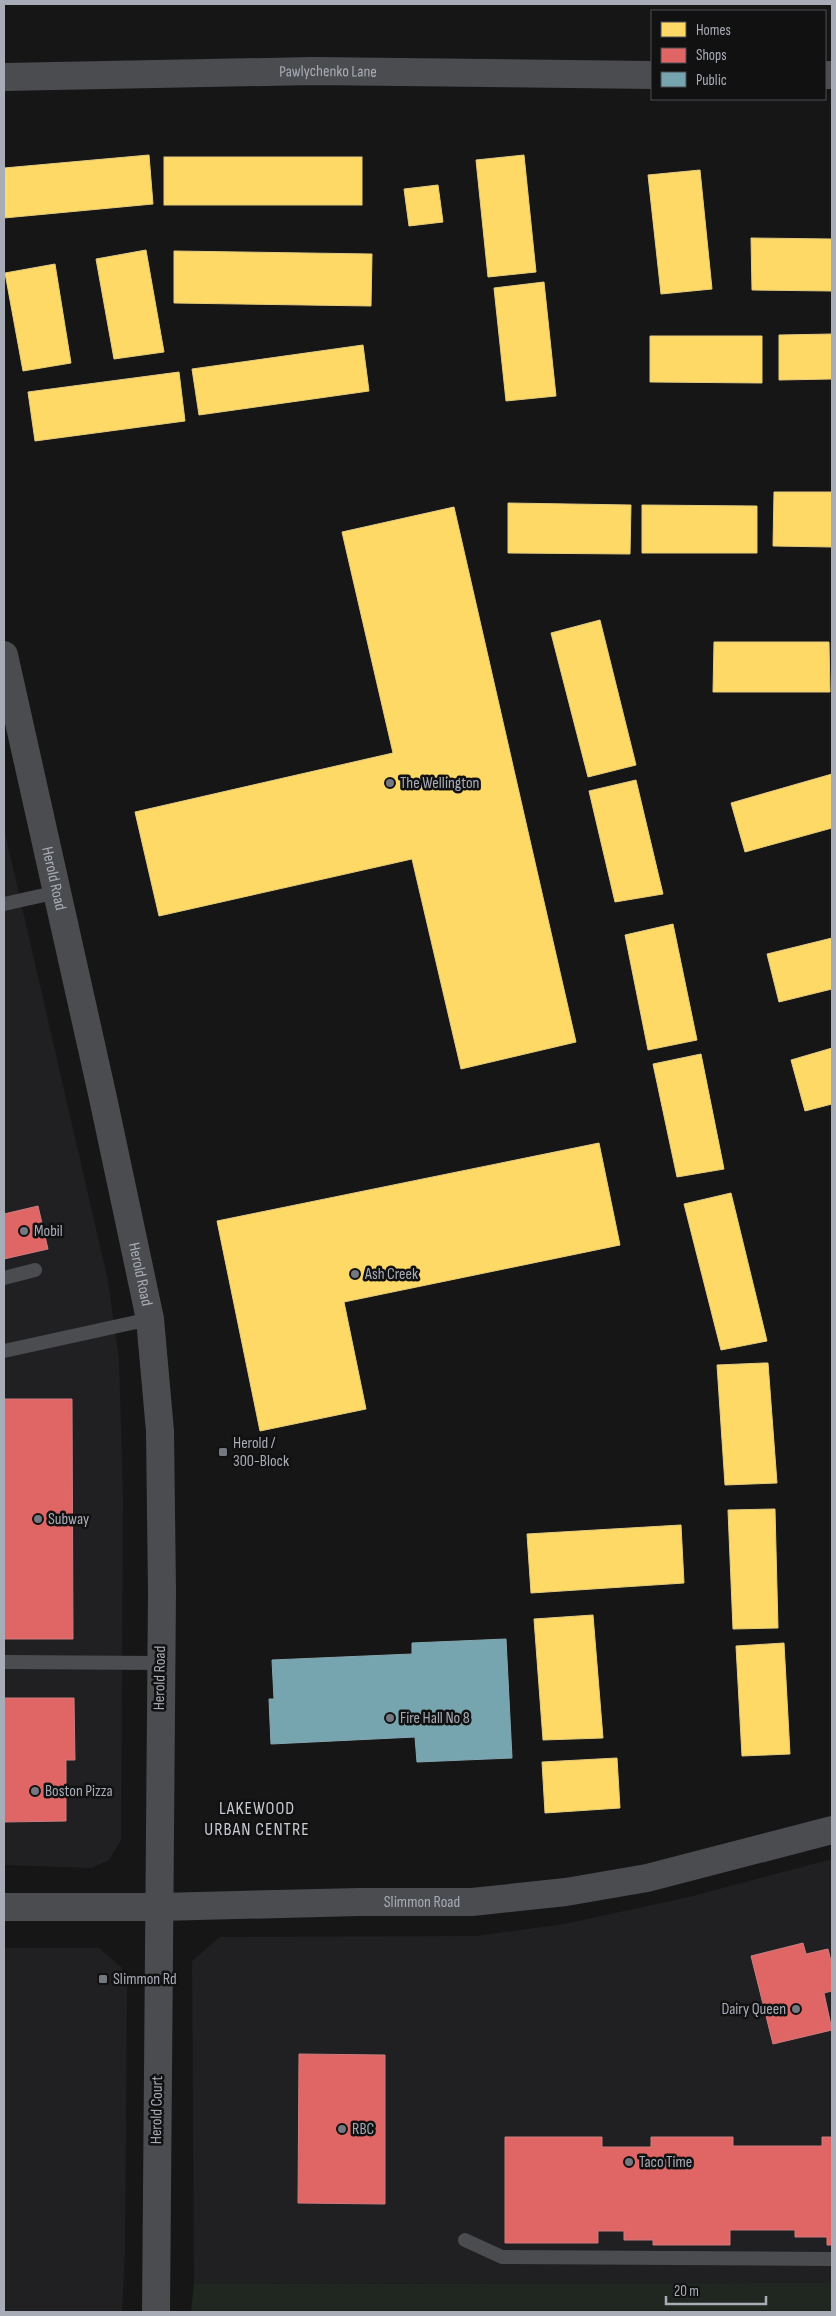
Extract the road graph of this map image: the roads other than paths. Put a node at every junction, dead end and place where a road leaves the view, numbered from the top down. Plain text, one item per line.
1 (651, 75) edge
2 (4, 76) edge
3 (4, 655) edge
4 (10, 714) edge
5 (58, 892) junction
6 (4, 904) edge
7 (35, 1270) dead end
8 (4, 1278) edge
9 (150, 1319) junction
10 (4, 1351) edge
11 (4, 1662) edge
12 (160, 1662) junction
13 (832, 1830) edge
14 (4, 1907) edge
15 (159, 1907) junction
16 (465, 2240) dead end
17 (832, 2259) edge
18 (156, 2312) edge

1 - 2 street, Pawlychenko Lane
3 - 4 street, Herold Road
4 - 5 street, Herold Road
5 - 6 lane
5 - 9 street, Herold Road
7 - 8 lane
9 - 10 lane
9 - 12 street, Herold Road
11 - 12 lane
12 - 15 street, Herold Road
13 - 15 street, Slimmon Road
14 - 15 street, Slimmon Road
15 - 18 street, Herold Court
16 - 17 lane

